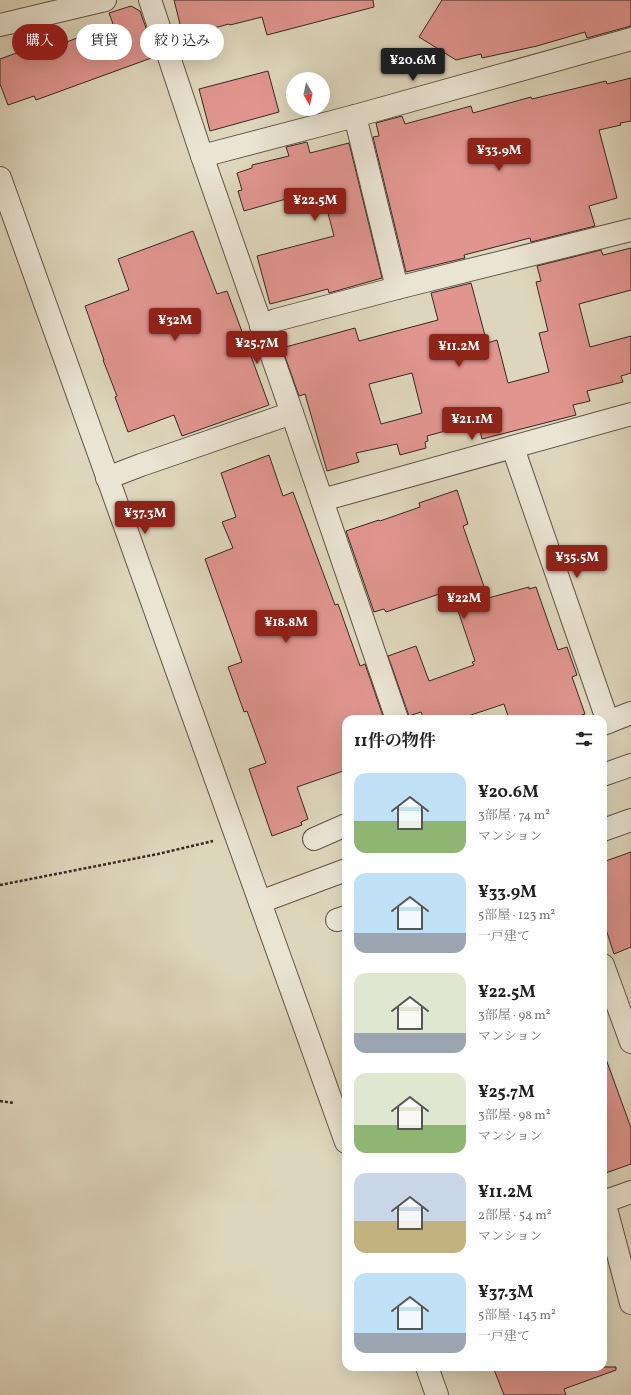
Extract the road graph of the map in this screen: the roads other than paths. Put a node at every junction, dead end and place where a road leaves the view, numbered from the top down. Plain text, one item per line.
1 (105, 0) edge
2 (150, 0) edge
3 (0, 25) edge
4 (631, 39) edge
5 (356, 116) junction
6 (202, 156) junction
7 (0, 178) edge
8 (631, 230) edge
9 (397, 288) junction
10 (261, 326) junction
11 (292, 413) junction
12 (631, 414) edge
13 (513, 448) junction
14 (107, 478) junction
15 (322, 500) junction
16 (631, 713) edge
17 (396, 715) edge
18 (603, 715) edge
19 (607, 723) edge
20 (631, 765) edge
21 (607, 774) edge
22 (631, 820) edge
23 (342, 827) edge
24 (607, 829) edge
25 (314, 839) dead end
26 (342, 871) edge
27 (260, 902) junction
28 (607, 974) edge
29 (627, 1020) edge
30 (631, 1042) edge
31 (342, 1131) edge
32 (631, 1192) edge
33 (607, 1201) edge
34 (607, 1213) edge
35 (631, 1303) edge
36 (428, 1371) edge
37 (437, 1395) edge

1 - 3 street
2 - 6 street
4 - 5 street
5 - 6 street
5 - 9 street
6 - 10 street
7 - 14 street
8 - 9 street
9 - 10 street
10 - 11 street
11 - 14 street
11 - 15 street
12 - 13 street
13 - 15 street
13 - 18 street
14 - 27 street
15 - 17 street
16 - 19 street
20 - 21 street
22 - 24 street
23 - 25 street
26 - 27 street
27 - 31 street
28 - 29 street
29 - 30 street
32 - 33 street
34 - 35 street
36 - 37 street

